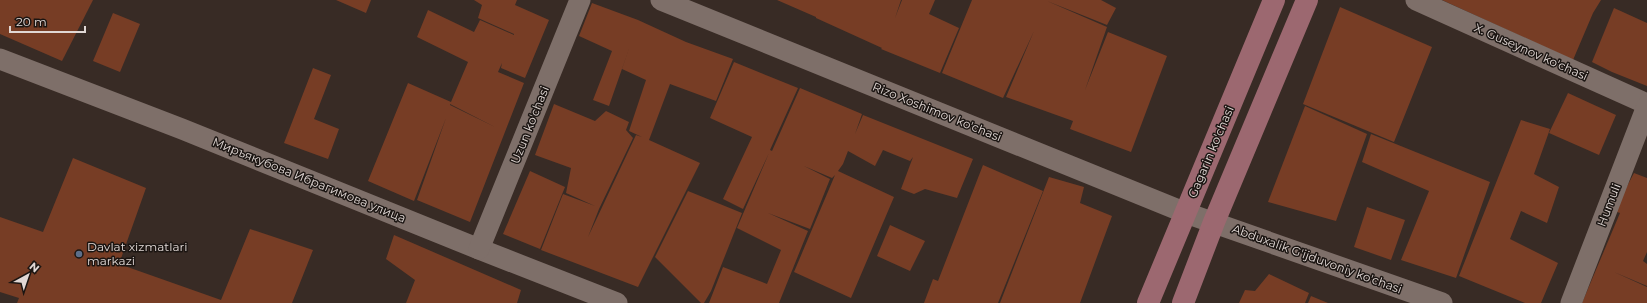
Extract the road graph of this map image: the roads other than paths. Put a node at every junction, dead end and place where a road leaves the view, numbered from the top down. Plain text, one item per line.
1 (580, 0) edge
2 (661, 0) edge
3 (1274, 0) edge
4 (1307, 0) edge
5 (1416, 0) edge
6 (0, 59) edge
7 (1647, 105) edge
8 (1186, 213) junction
9 (1214, 222) junction
10 (479, 249) junction
11 (617, 303) edge
12 (1148, 303) edge
13 (1182, 303) edge
14 (1442, 303) edge
15 (1571, 303) edge

1 - 10 street, Uzun ko'chasi
2 - 8 street, Rizo Xoshimov ko'chasi
3 - 8 main road, Gagarin ko'chasi
4 - 9 main road
5 - 7 street, X. Guseynov ko'chasi
6 - 10 street, Миръякубова Ибрагимова улица
7 - 15 street, Humuli
8 - 9 street, Rizo Xoshimov ko'chasi
8 - 12 main road, Gagarin ko'chasi
9 - 13 main road
9 - 14 street, Abduxalik G'ijduvoniy ko'chasi
10 - 11 street, Миръякубова Ибрагимова улица

